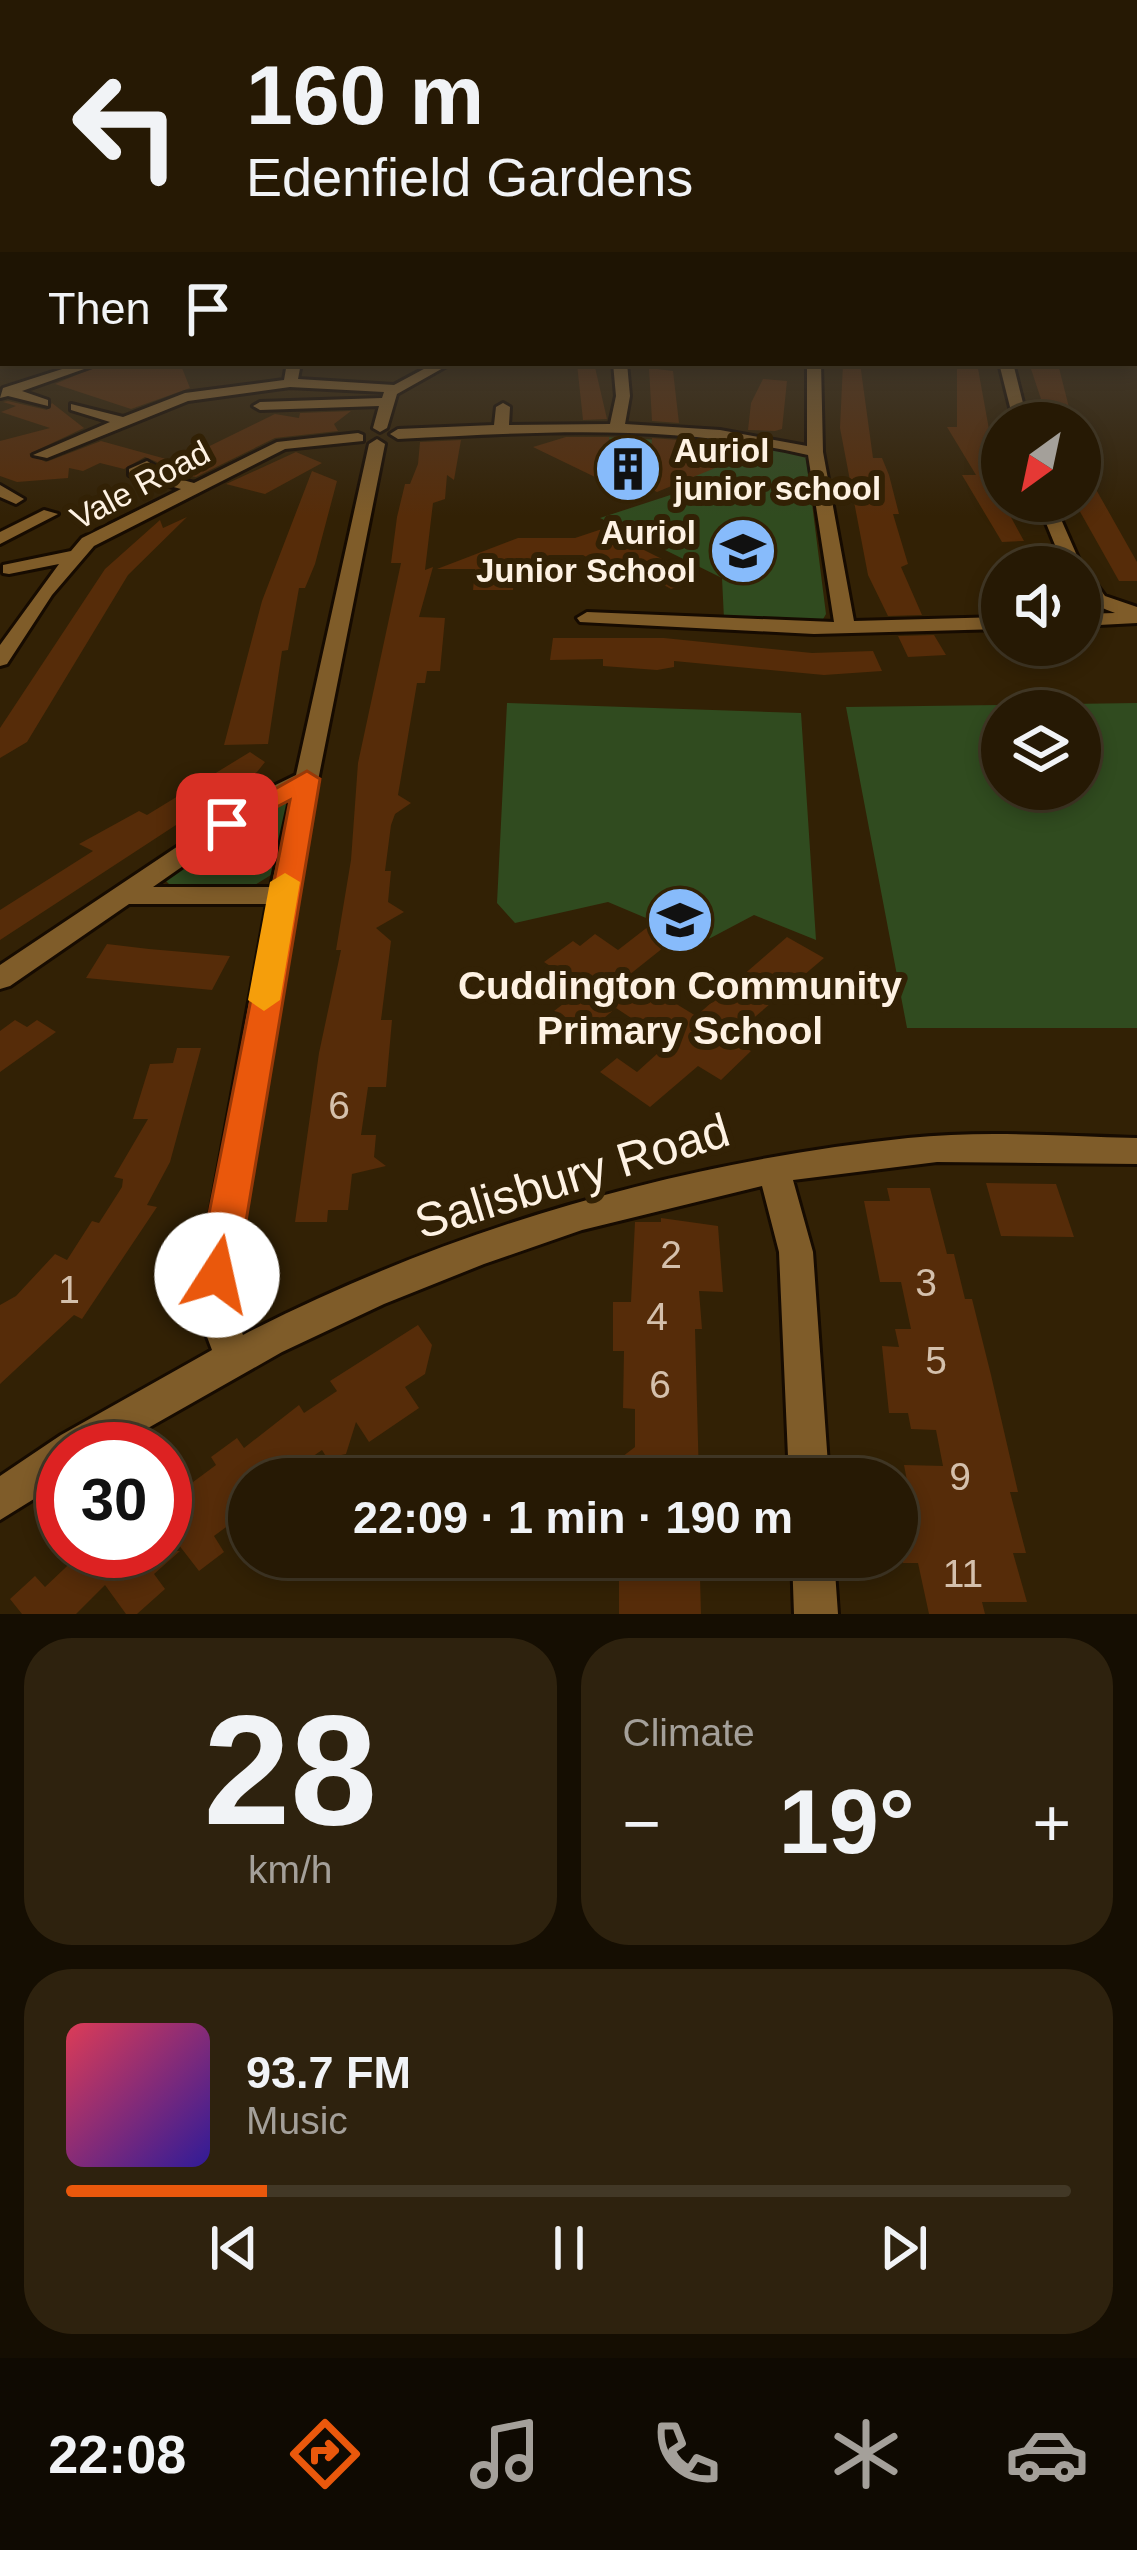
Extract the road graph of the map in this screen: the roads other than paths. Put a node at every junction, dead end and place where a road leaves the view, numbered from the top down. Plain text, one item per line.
1 (84, 366) edge
2 (292, 366) edge
3 (440, 366) edge
4 (620, 366) edge
5 (814, 366) edge
6 (1007, 366) edge
7 (204, 371) dead end
8 (0, 373) edge
9 (36, 382) junction
10 (212, 391) junction
11 (4, 393) edge
12 (277, 394) junction
13 (391, 396) junction
14 (1016, 402) edge
15 (43, 403) dead end
16 (76, 407) dead end
17 (503, 407) dead end
18 (122, 421) junction
19 (616, 430) junction
20 (501, 432) junction
21 (378, 436) junction
22 (814, 442) junction
23 (41, 455) dead end
24 (147, 466) dead end
25 (195, 488) junction
26 (15, 499) edge
27 (50, 514) junction
28 (76, 521) dead end
29 (0, 539) edge
30 (73, 556) junction
31 (5, 568) edge
32 (45, 592) junction
33 (1101, 601) edge
34 (1137, 616) edge
35 (587, 618) dead end
36 (1101, 619) edge
37 (981, 623) edge
38 (845, 628) junction
39 (0, 660) edge
40 (307, 779) junction
41 (124, 895) junction
42 (282, 896) junction
43 (0, 979) edge
44 (1137, 1151) edge
45 (774, 1170) junction
46 (234, 1359) junction
47 (123, 1422) edge
48 (808, 1458) edge
49 (36, 1476) edge
50 (0, 1501) edge
51 (814, 1578) edge
52 (816, 1614) edge

1 - 9 street
2 - 12 street
3 - 13 street
4 - 19 street
5 - 22 street
6 - 14 street
7 - 10 street
8 - 9 street
9 - 11 street
10 - 12 street
10 - 18 street
11 - 15 street
12 - 13 street
12 - 13 street
13 - 21 street
16 - 18 street
17 - 20 street
18 - 23 street
19 - 20 street, Vale Road
19 - 22 street, Vale Road
20 - 21 street, Vale Road
21 - 25 street, Vale Road
21 - 40 street
22 - 38 street
24 - 25 street
25 - 30 street, Vale Road
26 - 27 street
27 - 28 street
27 - 29 street
30 - 31 street
30 - 32 street, Vale Road
31 - 32 street
32 - 39 street, Vale Road
33 - 34 street
34 - 36 street
35 - 38 street
37 - 38 street
40 - 41 street
40 - 42 street
41 - 42 street
41 - 43 street
42 - 46 street
44 - 45 street, Salisbury Road
45 - 46 street, Salisbury Road
45 - 48 street
46 - 47 street, Salisbury Road
49 - 50 street
51 - 52 street

